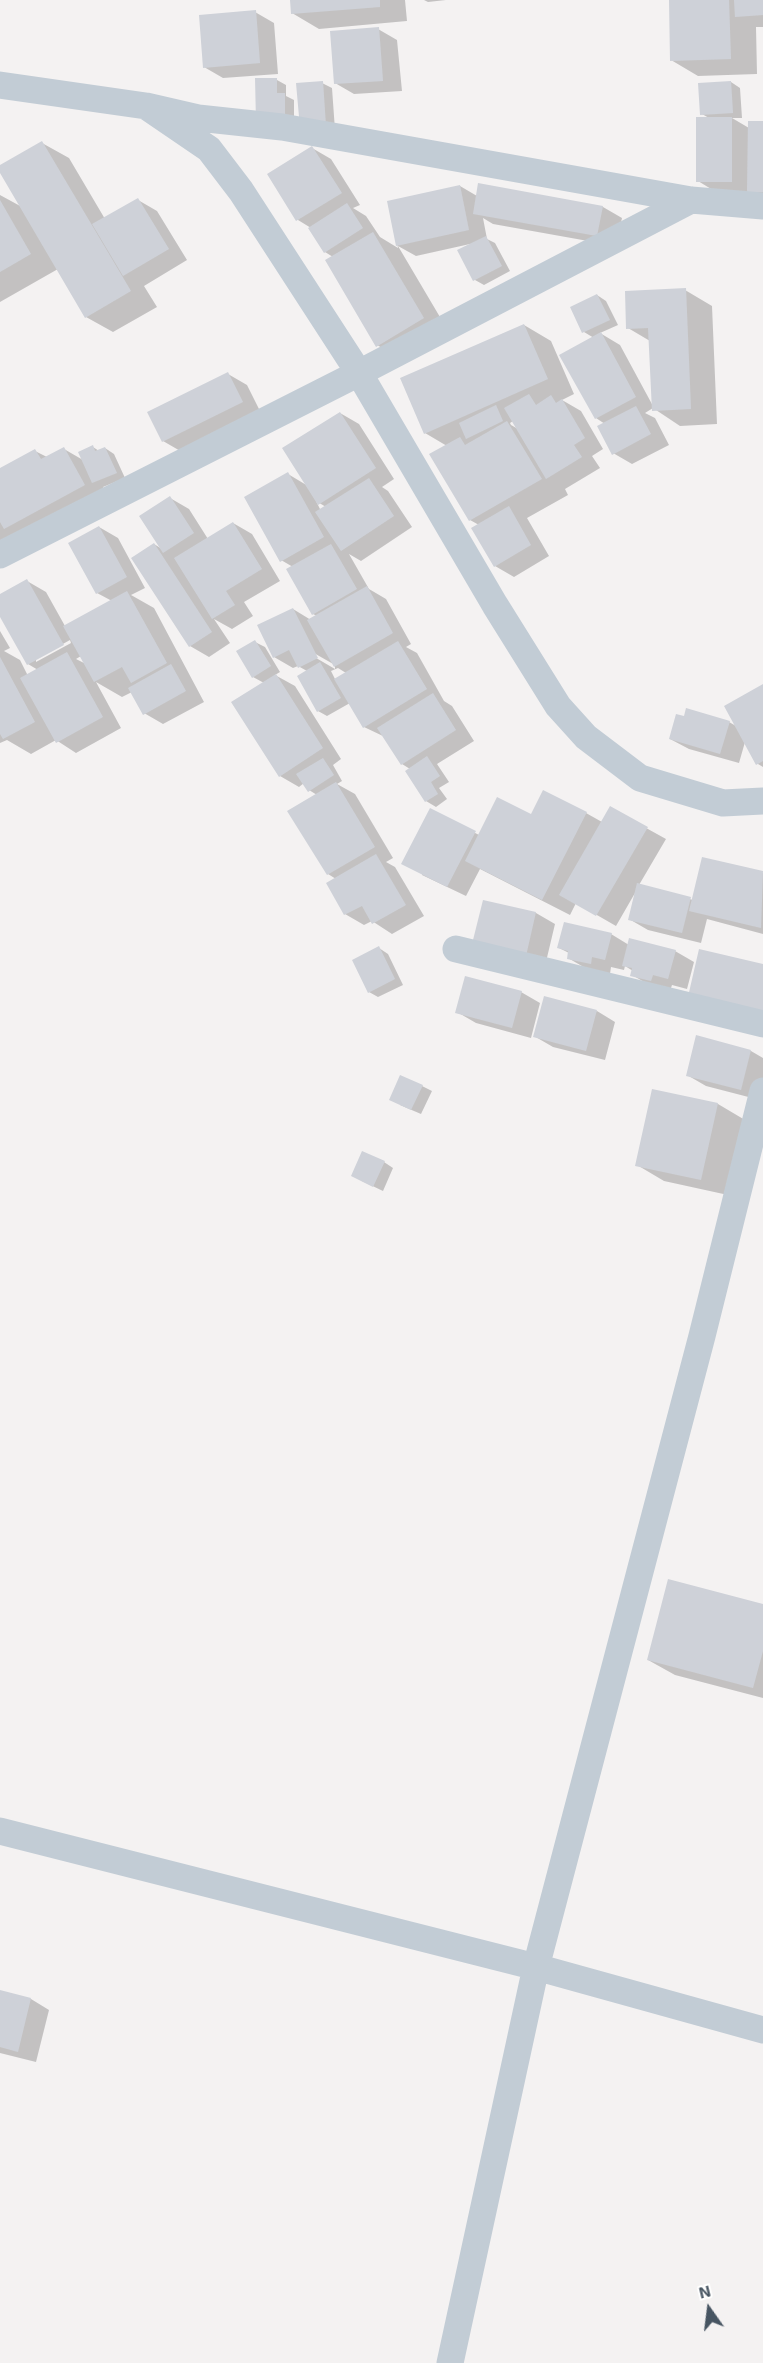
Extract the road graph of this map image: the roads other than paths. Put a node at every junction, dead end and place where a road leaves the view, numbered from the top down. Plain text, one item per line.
1 (0, 86) edge
2 (146, 106) junction
3 (691, 200) junction
4 (763, 206) edge
5 (359, 373) junction
6 (0, 555) edge
7 (763, 801) edge
8 (456, 949) dead end
9 (763, 1024) edge
10 (763, 1091) edge
11 (0, 1831) edge
12 (536, 1967) junction
13 (763, 2030) edge
14 (450, 2363) edge

1 - 2 street
2 - 3 street
2 - 5 street
3 - 4 street
3 - 5 street
5 - 6 street
5 - 7 street
8 - 9 street
10 - 12 street
11 - 12 street
12 - 13 street
12 - 14 street

